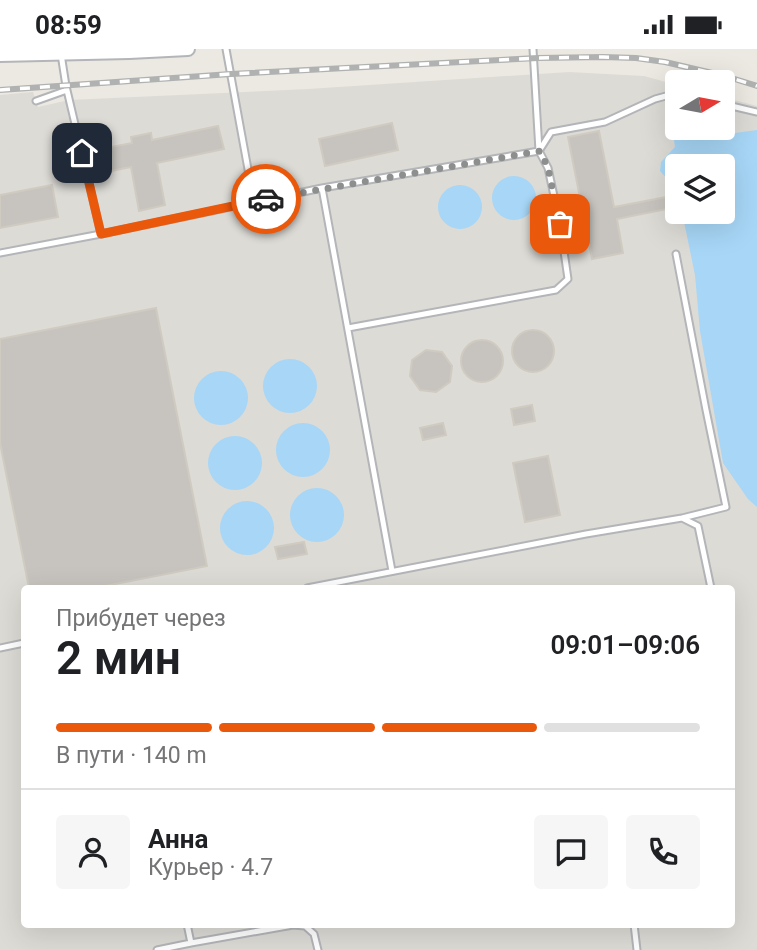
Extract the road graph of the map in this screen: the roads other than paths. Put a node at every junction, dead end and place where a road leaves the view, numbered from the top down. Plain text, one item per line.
1 (188, 49) edge
2 (226, 49) edge
3 (533, 49) edge
4 (61, 54) junction
5 (0, 55) edge
6 (67, 90) junction
7 (665, 96) edge
8 (36, 101) dead end
9 (735, 107) edge
10 (757, 112) edge
11 (540, 151) junction
12 (322, 188) junction
13 (254, 202) junction
14 (101, 234) junction
15 (0, 253) edge
16 (676, 254) dead end
17 (348, 328) junction
18 (682, 519) junction
19 (392, 571) junction
20 (322, 585) edge
21 (710, 585) edge
22 (21, 644) edge
23 (0, 648) edge
24 (188, 928) edge
25 (276, 928) edge
26 (307, 928) edge
27 (634, 928) edge
28 (191, 943) junction
29 (157, 950) edge
30 (318, 950) edge
31 (637, 950) edge

1 - 4 street
2 - 13 lane
3 - 11 lane
4 - 5 street
4 - 6 lane
6 - 8 lane
6 - 14 lane
7 - 11 lane
9 - 10 lane
11 - 12 lane
11 - 17 lane
12 - 13 lane
12 - 17 lane
13 - 14 lane
14 - 15 lane
16 - 18 lane
17 - 19 lane
18 - 19 lane
18 - 21 lane
19 - 20 lane
22 - 23 lane
24 - 28 lane
25 - 28 lane
26 - 30 lane
27 - 31 lane
28 - 29 lane

